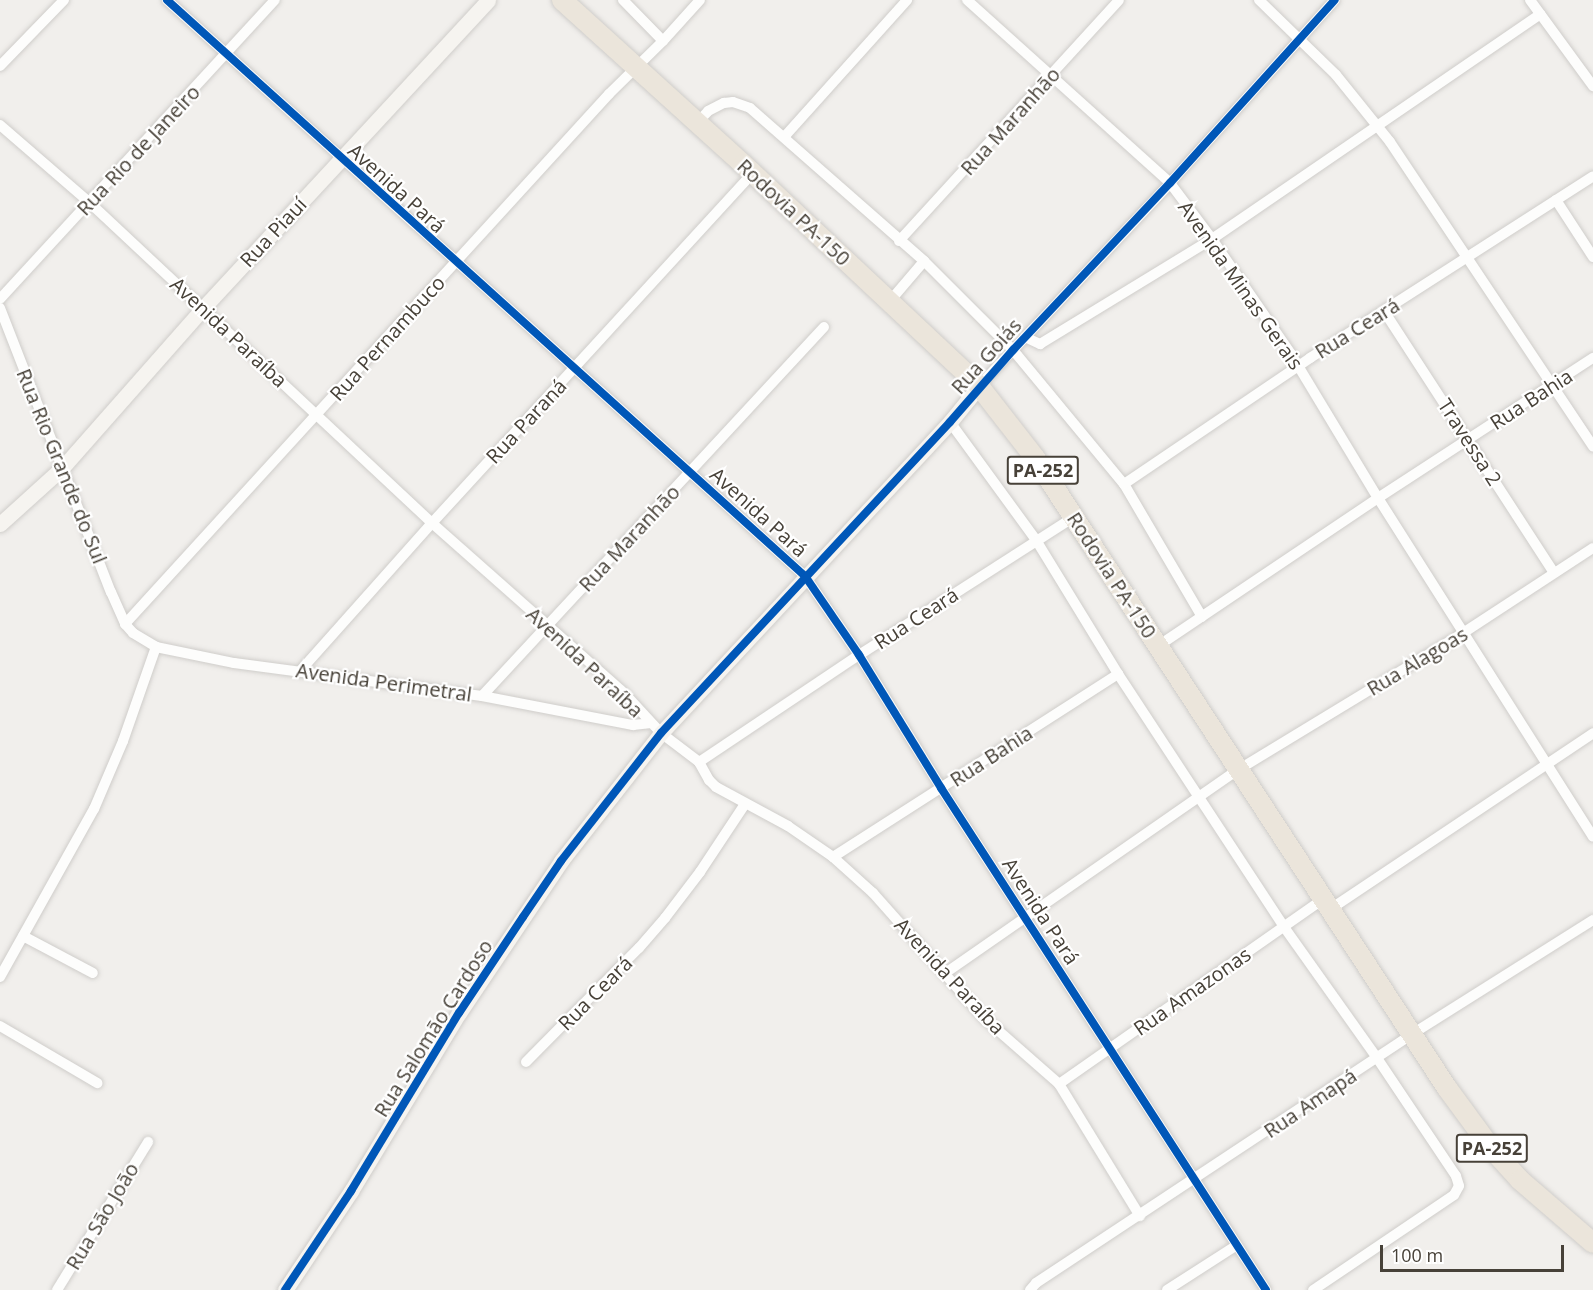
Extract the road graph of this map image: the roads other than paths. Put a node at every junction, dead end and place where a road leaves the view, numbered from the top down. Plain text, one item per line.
1 (64, 0) edge
2 (167, 0) edge
3 (275, 0) edge
4 (488, 0) edge
5 (562, 0) edge
6 (623, 0) edge
7 (700, 0) edge
8 (907, 0) edge
9 (967, 0) edge
10 (1119, 0) edge
11 (1259, 0) edge
12 (1335, 0) edge
13 (1530, 0) edge
14 (1540, 14) junction
15 (1299, 39) junction
16 (663, 41) junction
17 (226, 54) junction
18 (0, 66) edge
19 (636, 68) junction
20 (1052, 75) junction
21 (1593, 86) edge
22 (697, 123) junction
23 (0, 125) edge
24 (1377, 126) junction
25 (785, 136) junction
26 (341, 158) junction
27 (753, 173) junction
28 (1593, 176) edge
29 (1170, 183) junction
30 (1556, 200) junction
31 (89, 202) junction
32 (1212, 238) junction
33 (899, 241) junction
34 (1593, 257) edge
35 (1468, 258) junction
36 (924, 261) junction
37 (455, 262) junction
38 (0, 299) edge
39 (890, 301) junction
40 (204, 307) junction
41 (0, 308) edge
42 (1384, 311) junction
43 (824, 327) dead end
44 (1025, 337) junction
45 (1013, 350) junction
46 (1593, 358) edge
47 (1299, 368) junction
48 (574, 370) junction
49 (1552, 385) junction
50 (979, 386) junction
51 (317, 416) junction
52 (950, 422) junction
53 (1468, 439) junction
54 (1593, 446) edge
55 (62, 468) junction
56 (690, 473) junction
57 (1124, 484) junction
58 (1377, 498) junction
59 (1074, 517) junction
60 (432, 523) junction
61 (0, 524) edge
62 (1035, 540) junction
63 (1593, 548) edge
64 (1554, 573) junction
65 (805, 576) junction
66 (1202, 617) junction
67 (125, 624) junction
68 (547, 627) junction
69 (1463, 633) junction
70 (156, 646) junction
71 (1158, 646) junction
72 (859, 655) junction
73 (301, 670) junction
74 (1118, 674) junction
75 (482, 696) junction
76 (656, 728) junction
77 (1593, 733) edge
78 (699, 762) junction
79 (1546, 764) junction
80 (1238, 770) junction
81 (940, 788) junction
82 (1201, 797) junction
83 (745, 804) junction
84 (1593, 837) edge
85 (833, 857) junction
86 (1328, 903) junction
87 (1026, 918) junction
88 (1593, 920) edge
89 (1284, 927) junction
90 (23, 936) junction
91 (93, 973) dead end
92 (944, 974) junction
93 (0, 977) edge
94 (0, 1026) edge
95 (1412, 1034) junction
96 (1111, 1048) junction
97 (1377, 1058) junction
98 (526, 1062) dead end
99 (97, 1083) dead end
100 (1059, 1084) junction
101 (148, 1142) dead end
102 (1195, 1180) junction
103 (1140, 1216) junction
104 (1593, 1243) edge
105 (1237, 1245) junction
106 (57, 1290) edge
107 (285, 1290) edge
108 (1030, 1290) edge
109 (1167, 1290) edge
110 (1266, 1290) edge
111 (1313, 1290) edge

1 - 18 street
2 - 17 street, Avenida Pará
3 - 17 street, Rua Rio de Janeiro
4 - 26 street, Rua Piauí
5 - 19 highway, Rodovia PA-150 / PA-252
6 - 16 street
7 - 16 street, Rua Pernambuco
8 - 25 street
9 - 20 street, Avenida Minas Gerais
10 - 20 street, Rua Maranhão
11 - 15 street
12 - 15 street, Rua Goiás
13 - 14 street
14 - 21 street
14 - 24 street
15 - 24 street
15 - 29 street, Rua Goiás
16 - 19 street, Rua Pernambuco
17 - 26 street, Avenida Pará
17 - 31 street, Rua Rio de Janeiro
19 - 22 highway, Rodovia PA-150 / PA-252
19 - 37 street, Rua Pernambuco
20 - 29 street, Avenida Minas Gerais
20 - 33 street, Rua Maranhão
22 - 25 street
22 - 27 highway, Rodovia PA-150 / PA-252
23 - 31 street, Avenida Paraíba
24 - 32 street
24 - 35 street
25 - 33 street
26 - 37 street, Avenida Pará
26 - 40 street, Rua Piauí
27 - 39 highway, Rodovia PA-150 / PA-252
27 - 48 street, Rua Paraná
28 - 30 street, Rua Ceará
29 - 32 street, Avenida Minas Gerais
29 - 44 street, Rua Goiás
30 - 34 street
30 - 35 street, Rua Ceará
31 - 38 street, Rua Rio de Janeiro
31 - 40 street, Avenida Paraíba
32 - 44 street
32 - 47 street, Avenida Minas Gerais
33 - 36 street
35 - 42 street, Rua Ceará
35 - 49 street
36 - 39 street
36 - 45 street
37 - 48 street, Avenida Pará
37 - 51 street, Rua Pernambuco
39 - 50 highway, Rodovia PA-150 / PA-252
40 - 51 street, Avenida Paraíba
40 - 55 street, Rua Piauí
41 - 55 street, Rua Rio Grande do Sul
42 - 47 street, Rua Ceará
42 - 53 street, Travessa 2
43 - 56 street, Rua Maranhão
44 - 45 street, Rua Goiás
45 - 50 street, Rua Goiás
45 - 57 street
46 - 49 street, Rua Bahia
47 - 57 street, Rua Ceará
47 - 58 street, Avenida Minas Gerais
48 - 56 street, Avenida Pará
48 - 60 street, Rua Paraná
49 - 53 street, Rua Bahia
49 - 54 street
50 - 52 street, Rua Goiás
50 - 59 highway, Rodovia PA-150 / PA-252
51 - 60 street, Avenida Paraíba
51 - 67 street, Rua Pernambuco
52 - 62 street
52 - 65 street, Rua Goiás
53 - 58 street, Rua Bahia
53 - 64 street, Travessa 2
55 - 61 street, Rua Piauí
55 - 67 street, Rua Rio Grande do Sul
56 - 65 street, Avenida Pará
56 - 68 street, Rua Maranhão
57 - 66 street
58 - 66 street, Rua Bahia
58 - 69 street
59 - 62 street, Rua Ceará
59 - 71 highway, Rodovia PA-150 / PA-252
60 - 68 street, Avenida Paraíba
60 - 73 street, Rua Paraná
62 - 72 street, Rua Ceará
62 - 74 street
63 - 64 street, Rua Alagoas
64 - 69 street, Rua Alagoas
65 - 72 street, Avenida Pará
65 - 76 street, Rua Goiás
66 - 71 street, Rua Bahia
67 - 70 street, Avenida Perimetral
68 - 75 street, Rua Maranhão
68 - 76 street, Avenida Paraíba
69 - 79 street
69 - 80 street, Rua Alagoas
70 - 73 street, Avenida Perimetral
70 - 90 street
71 - 80 highway, Rodovia PA-150 / PA-252
72 - 78 street, Rua Ceará
72 - 81 street, Avenida Pará
73 - 75 street, Avenida Perimetral
74 - 81 street, Rua Bahia
74 - 82 street
75 - 76 street, Avenida Perimetral
76 - 78 street, Avenida Paraíba
76 - 107 street, Rua Salomão Cardoso
77 - 79 street
78 - 83 street, Avenida Paraíba
79 - 84 street
79 - 86 street, Rua Amazonas
80 - 82 street, Rua Alagoas
80 - 86 highway, Rodovia PA-150 / PA-252
81 - 85 street, Rua Bahia
81 - 87 street, Avenida Pará
82 - 87 street
82 - 89 street
83 - 85 street, Avenida Paraíba
83 - 98 street, Rua Ceará
85 - 92 street, Avenida Paraíba
86 - 89 street, Rua Amazonas
86 - 95 highway, Rodovia PA-150 / PA-252
87 - 92 street
87 - 96 street, Avenida Pará
88 - 95 street, Rua Amapá
89 - 96 street, Rua Amazonas
89 - 97 street
90 - 91 street
90 - 93 street
92 - 100 street, Avenida Paraíba
94 - 99 street
95 - 97 street, Rua Amapá
95 - 104 highway, PA-252
96 - 100 street, Rua Amazonas
96 - 102 street, Avenida Pará
97 - 102 street, Rua Amapá
97 - 111 street
100 - 103 street, Avenida Paraíba
101 - 106 street, Rua São João
102 - 103 street, Rua Amapá
102 - 105 street, Avenida Pará
103 - 108 street, Rua Amapá
105 - 109 street
105 - 110 street, Avenida Pará

